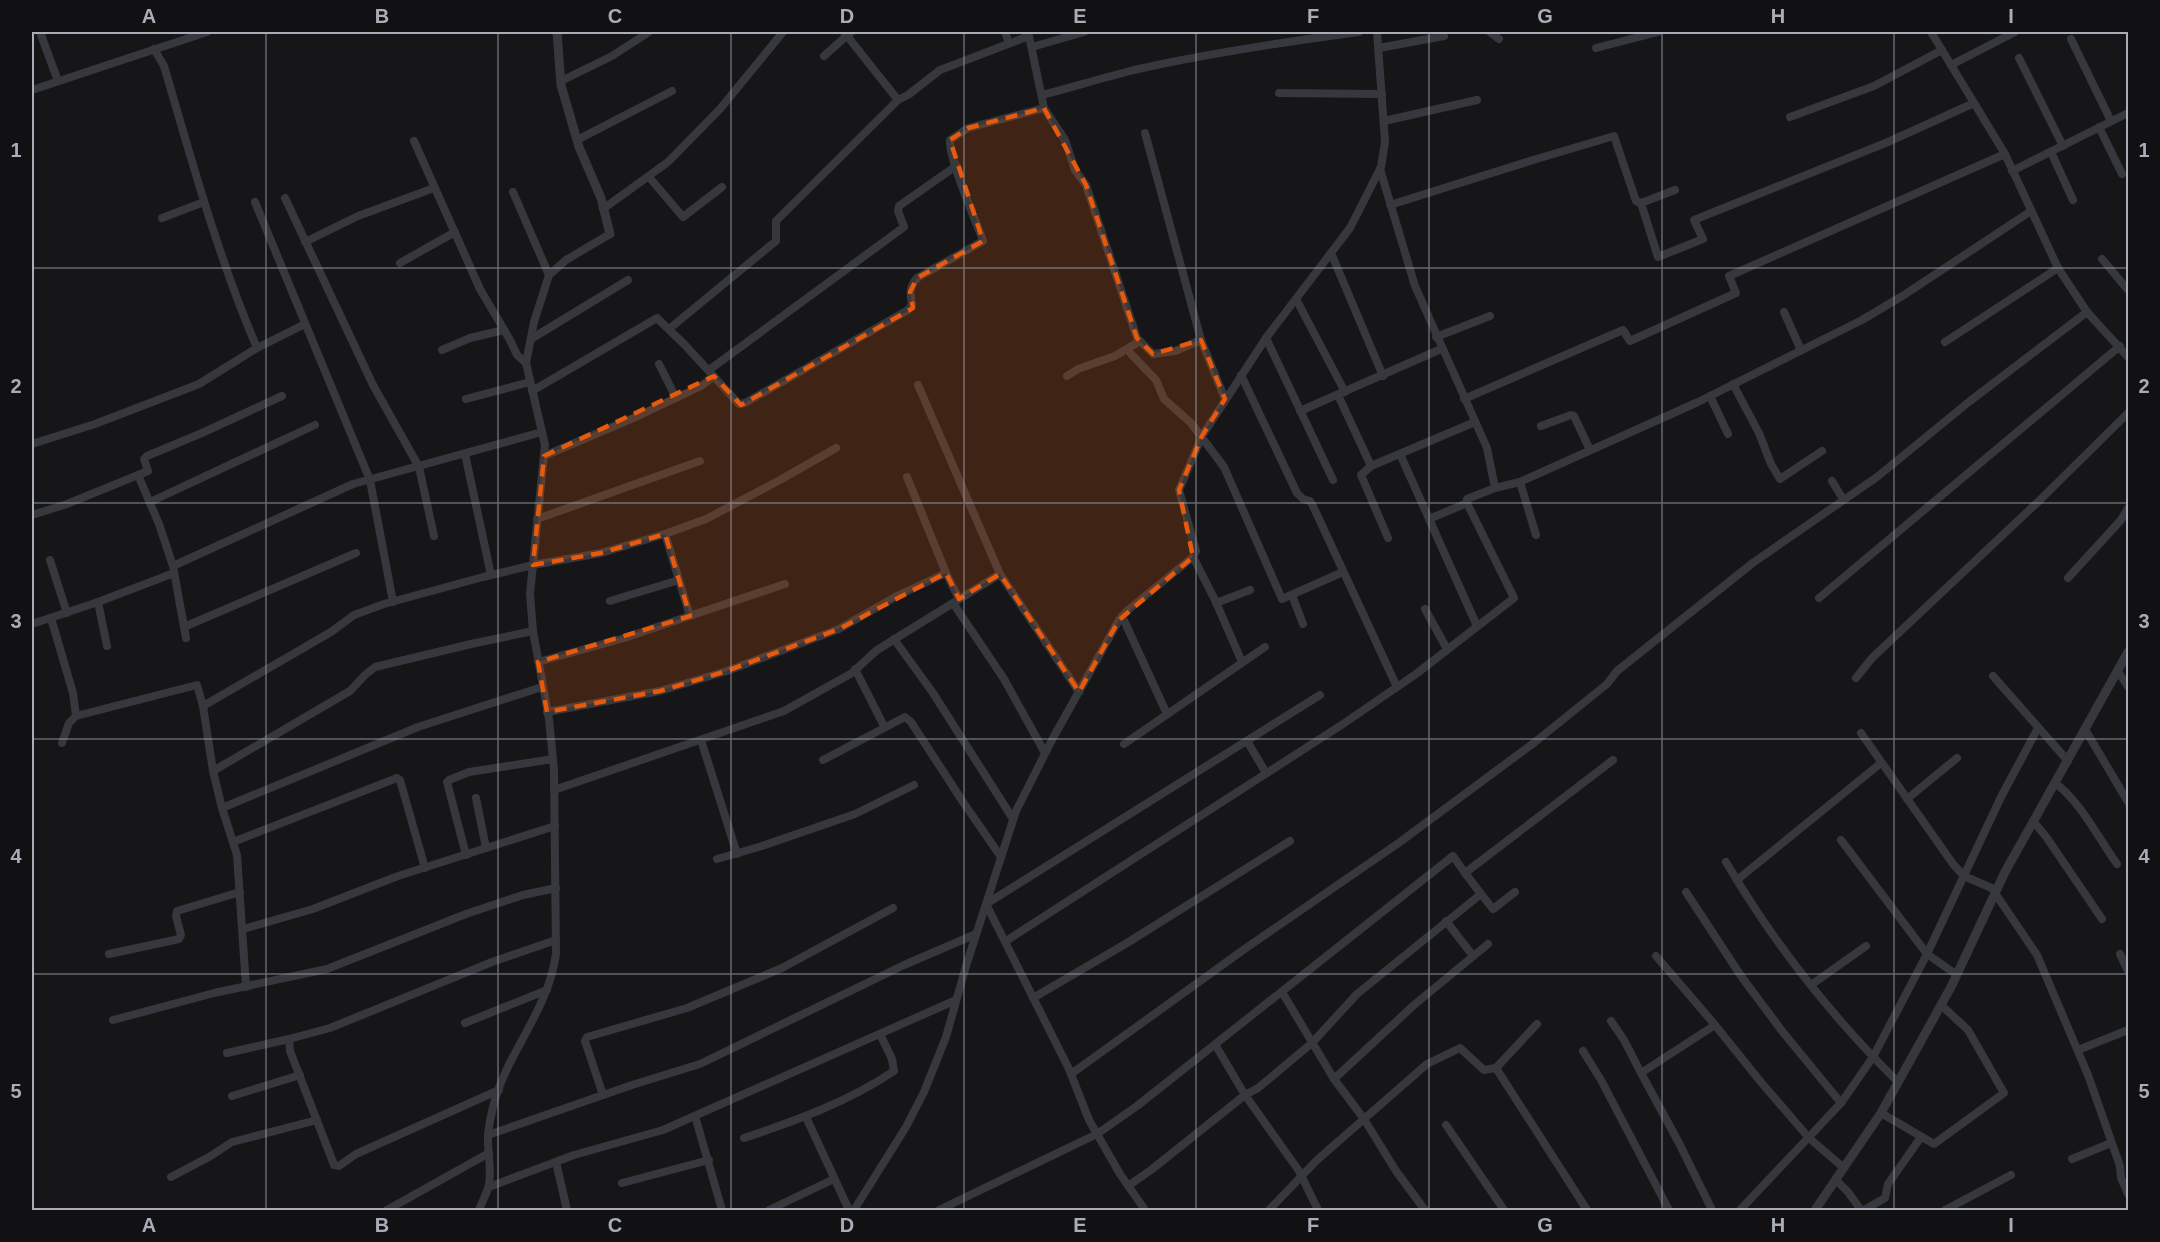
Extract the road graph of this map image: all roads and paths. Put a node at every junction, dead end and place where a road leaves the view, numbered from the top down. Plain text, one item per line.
1 (40, 32) edge
2 (207, 32) edge
3 (557, 32) edge
4 (649, 32) edge
5 (783, 32) edge
6 (1005, 32) edge
7 (1084, 32) edge
8 (1359, 32) edge
9 (1377, 32) edge
10 (1490, 32) edge
11 (1658, 32) edge
12 (1931, 32) edge
13 (2015, 32) edge
14 (847, 33) edge
15 (1444, 36) dead end
16 (1499, 39) dead end
17 (2071, 39) dead end
18 (1009, 43) junction
19 (1032, 47) junction
20 (1378, 48) junction
21 (1596, 48) dead end
22 (154, 49) junction
23 (1942, 50) junction
24 (824, 56) dead end
25 (2019, 58) dead end
26 (1951, 65) junction
27 (58, 81) junction
28 (561, 81) junction
29 (32, 90) edge
30 (672, 91) dead end
31 (1279, 93) dead end
32 (1382, 94) junction
33 (1042, 95) junction
34 (898, 100) junction
35 (1477, 100) dead end
36 (1974, 102) junction
37 (1044, 108) junction
38 (2128, 113) edge
39 (1790, 117) dead end
40 (1384, 121) junction
41 (2111, 121) junction
42 (2099, 128) junction
43 (1145, 133) dead end
44 (577, 140) junction
45 (414, 141) dead end
46 (2063, 146) junction
47 (2051, 152) junction
48 (2005, 154) junction
49 (956, 165) junction
50 (1380, 169) junction
51 (2012, 171) junction
52 (2122, 174) dead end
53 (649, 177) junction
54 (722, 187) dead end
55 (434, 188) junction
56 (1675, 190) dead end
57 (513, 192) dead end
58 (285, 198) dead end
59 (2073, 200) dead end
60 (204, 202) junction
61 (255, 202) dead end
62 (1641, 203) junction
63 (1390, 205) junction
64 (603, 209) junction
65 (2031, 211) junction
66 (162, 218) dead end
67 (454, 232) junction
68 (610, 234) joint
69 (305, 242) junction
70 (1330, 253) junction
71 (2102, 259) dead end
72 (400, 262) dead end
73 (2058, 268) junction
74 (549, 275) junction
75 (628, 280) dead end
76 (2128, 290) edge
77 (1296, 299) junction
78 (1784, 312) dead end
79 (2087, 312) junction
80 (1490, 316) dead end
81 (305, 324) junction
82 (669, 329) junction
83 (504, 330) junction
84 (1436, 337) junction
85 (1266, 338) junction
86 (531, 339) junction
87 (1201, 340) junction
88 (1140, 341) junction
89 (1945, 342) dead end
90 (2120, 346) junction
91 (257, 348) junction
92 (441, 350) dead end
93 (1441, 350) junction
94 (1801, 350) junction
95 (1131, 354) dead end
96 (2128, 357) edge
97 (526, 363) junction
98 (658, 364) dead end
99 (712, 373) junction
100 (1241, 375) junction
101 (1067, 376) dead end
102 (1383, 376) junction
103 (530, 382) junction
104 (1733, 384) junction
105 (918, 385) dead end
106 (532, 391) junction
107 (1342, 393) junction
108 (282, 396) dead end
109 (1710, 396) junction
110 (676, 398) junction
111 (466, 399) dead end
112 (1225, 399) junction
113 (1464, 399) junction
114 (1300, 411) junction
115 (2128, 413) edge
116 (1475, 422) junction
117 (315, 425) dead end
118 (1541, 426) dead end
119 (542, 432) junction
120 (1728, 434) dead end
121 (1202, 436) junction
122 (32, 444) edge
123 (836, 448) dead end
124 (1590, 450) junction
125 (1822, 452) dead end
126 (1400, 453) junction
127 (465, 454) junction
128 (544, 456) junction
129 (700, 461) dead end
130 (1371, 466) junction
131 (419, 467) junction
132 (138, 475) junction
133 (907, 477) dead end
134 (370, 480) junction
135 (1333, 480) dead end
136 (1832, 481) dead end
137 (1520, 482) junction
138 (1495, 488) junction
139 (1843, 499) junction
140 (150, 502) junction
141 (1467, 502) junction
142 (2128, 508) edge
143 (32, 515) edge
144 (537, 519) junction
145 (1429, 519) junction
146 (665, 534) junction
147 (1536, 535) dead end
148 (434, 536) dead end
149 (1388, 538) dead end
150 (356, 553) dead end
151 (1193, 557) junction
152 (50, 560) dead end
153 (533, 565) junction
154 (174, 569) junction
155 (1343, 572) junction
156 (946, 573) junction
157 (1000, 574) junction
158 (491, 575) junction
159 (2068, 578) dead end
160 (679, 580) junction
161 (785, 584) dead end
162 (1250, 590) dead end
163 (1292, 595) junction
164 (1819, 598) dead end
165 (610, 601) dead end
166 (956, 601) junction
167 (98, 602) junction
168 (393, 602) junction
169 (1216, 603) junction
170 (1425, 609) dead end
171 (67, 613) junction
172 (690, 616) junction
173 (1122, 616) junction
174 (51, 618) junction
175 (32, 624) edge
176 (1303, 624) dead end
177 (1477, 626) junction
178 (184, 627) junction
179 (533, 631) junction
180 (186, 638) dead end
181 (894, 639) junction
182 (107, 646) dead end
183 (1265, 647) dead end
184 (1447, 650) junction
185 (2128, 652) edge
186 (538, 662) junction
187 (1242, 662) junction
188 (855, 669) junction
189 (2118, 671) junction
190 (1993, 676) dead end
191 (1856, 678) dead end
192 (542, 687) junction
193 (1397, 687) junction
194 (2128, 687) edge
195 (1079, 692) junction
196 (1320, 695) dead end
197 (203, 706) junction
198 (547, 712) junction
199 (1167, 714) junction
200 (76, 716) junction
201 (884, 726) junction
202 (2038, 728) junction
203 (2086, 730) junction
204 (1861, 733) dead end
205 (701, 740) junction
206 (1246, 741) junction
207 (62, 743) dead end
208 (1124, 744) dead end
209 (1045, 753) junction
210 (1957, 758) dead end
211 (553, 759) junction
212 (823, 760) dead end
213 (1613, 760) dead end
214 (2068, 761) junction
215 (1881, 763) junction
216 (213, 771) junction
217 (1266, 773) junction
218 (2055, 783) junction
219 (914, 785) dead end
220 (554, 790) junction
221 (476, 798) dead end
222 (1907, 799) junction
223 (2128, 802) edge
224 (222, 808) junction
225 (1013, 819) junction
226 (2033, 821) junction
227 (555, 826) junction
228 (1841, 840) dead end
229 (1290, 841) dead end
230 (232, 842) junction
231 (486, 848) junction
232 (736, 854) junction
233 (466, 855) junction
234 (1001, 857) junction
235 (717, 859) dead end
236 (1726, 862) dead end
237 (2117, 864) dead end
238 (425, 868) junction
239 (1466, 873) junction
240 (1964, 876) junction
241 (1737, 880) junction
242 (556, 888) junction
243 (240, 892) junction
244 (1515, 892) dead end
245 (1686, 892) dead end
246 (1996, 892) junction
247 (1481, 894) junction
248 (986, 904) junction
249 (893, 908) dead end
250 (2102, 919) dead end
251 (1446, 921) junction
252 (243, 929) junction
253 (976, 934) junction
254 (556, 940) junction
255 (1006, 941) junction
256 (1488, 944) dead end
257 (1866, 946) dead end
258 (1470, 952) dead end
259 (109, 954) dead end
260 (1927, 954) junction
261 (2120, 954) dead end
262 (1656, 956) dead end
263 (2128, 971) edge
264 (1957, 975) junction
265 (1811, 985) junction
266 (246, 987) junction
267 (547, 990) junction
268 (1282, 992) junction
269 (1033, 998) junction
270 (956, 1000) junction
271 (1941, 1005) junction
272 (113, 1020) dead end
273 (1611, 1021) dead end
274 (465, 1023) dead end
275 (1537, 1024) dead end
276 (1715, 1025) junction
277 (2128, 1030) edge
278 (880, 1034) junction
279 (289, 1039) junction
280 (1312, 1043) junction
281 (1216, 1046) junction
282 (2078, 1050) junction
283 (1583, 1051) dead end
284 (227, 1053) dead end
285 (1873, 1057) junction
286 (1496, 1068) junction
287 (1641, 1073) junction
288 (1071, 1074) junction
289 (300, 1075) junction
290 (1334, 1079) junction
291 (1898, 1082) junction
292 (499, 1090) junction
293 (603, 1095) junction
294 (1245, 1095) junction
295 (232, 1096) dead end
296 (1841, 1103) junction
297 (1881, 1113) junction
298 (695, 1116) junction
299 (806, 1117) junction
300 (1364, 1119) junction
301 (317, 1120) junction
302 (1446, 1125) dead end
303 (1097, 1134) junction
304 (488, 1136) junction
305 (1809, 1137) junction
306 (1921, 1137) junction
307 (744, 1138) dead end
308 (2112, 1143) junction
309 (489, 1153) junction
310 (2072, 1159) dead end
311 (709, 1160) junction
312 (556, 1162) junction
313 (1844, 1168) junction
314 (2011, 1175) dead end
315 (1301, 1176) junction
316 (171, 1177) dead end
317 (834, 1179) junction
318 (1836, 1180) junction
319 (622, 1183) dead end
320 (1128, 1186) junction
321 (489, 1187) junction
322 (2128, 1194) edge
323 (387, 1210) edge
324 (479, 1210) edge
325 (567, 1210) edge
326 (722, 1210) edge
327 (769, 1210) edge
328 (849, 1210) edge
329 (854, 1210) edge
330 (939, 1210) edge
331 (1145, 1210) edge
332 (1269, 1210) edge
333 (1318, 1210) edge
334 (1425, 1210) edge
335 (1504, 1210) edge
336 (1587, 1210) edge
337 (1669, 1210) edge
338 (1712, 1210) edge
339 (1740, 1210) edge
340 (1815, 1210) edge
341 (1862, 1210) edge
342 (1945, 1210) edge

1 - 27 street
2 - 22 street
3 - 28 street
4 - 28 street
5 - 53 street
6 - 18 street
7 - 19 street
8 - 33 street
9 - 20 street
10 - 16 street
11 - 21 street
12 - 23 street
13 - 26 street
14 - 24 street
14 - 34 street
15 - 20 street
17 - 41 street
18 - 19 street
18 - 34 street
19 - 33 street
20 - 32 street
22 - 27 street
22 - 60 street
23 - 26 street
23 - 39 street
25 - 46 street
26 - 36 street
27 - 29 street
28 - 44 street
30 - 44 street
31 - 32 street
32 - 40 street
33 - 37 street
34 - 82 street
35 - 40 street
36 - 48 street
36 - 62 street
37 - 49 street
37 - 88 street
38 - 41 street
40 - 50 street
41 - 42 street
42 - 46 street
42 - 52 street
43 - 87 street
44 - 64 street
45 - 55 street
46 - 47 street
47 - 51 street
47 - 59 street
48 - 51 street
48 - 113 street
49 - 99 street
49 - 99 street
50 - 63 street
50 - 70 street
51 - 65 street
53 - 54 street
53 - 64 street
55 - 67 street
55 - 69 street
56 - 62 street
57 - 74 street
58 - 69 street
60 - 66 street
60 - 91 street
61 - 81 street
62 - 63 street
63 - 84 street
64 - 68 street
65 - 73 street
65 - 94 street
67 - 72 street
67 - 83 street
68 - 74 street
69 - 131 street
70 - 77 street
70 - 102 street
71 - 76 street
73 - 79 street
73 - 89 street
74 - 86 street
75 - 86 street
77 - 85 street
77 - 107 street
78 - 94 street
79 - 90 street
79 - 139 street
80 - 84 street
81 - 91 street
81 - 134 street
82 - 99 street
82 - 106 street
83 - 92 street
83 - 97 street
84 - 93 street
85 - 100 street
85 - 114 street
86 - 97 street
87 - 88 street
87 - 112 street
88 - 101 street
90 - 96 street
90 - 164 street
91 - 122 street
93 - 102 street
93 - 113 street
94 - 104 street
95 - 121 street
97 - 103 street
98 - 110 street
99 - 110 street
100 - 112 street
100 - 155 street
102 - 107 street
103 - 106 street
103 - 111 street
104 - 109 street
104 - 125 street
105 - 157 street
106 - 119 street
107 - 114 street
107 - 130 street
108 - 132 street
109 - 120 street
109 - 124 street
110 - 128 street
112 - 121 street
113 - 116 street
114 - 135 street
115 - 191 street
116 - 126 street
116 - 138 street
117 - 140 street
118 - 124 street
119 - 127 street
119 - 128 street
121 - 151 street
121 - 163 street
123 - 146 street
124 - 137 street
126 - 130 street
126 - 145 street
127 - 131 street
127 - 158 street
128 - 144 street
129 - 144 street
130 - 149 street
131 - 134 street
131 - 148 street
132 - 140 street
132 - 143 street
133 - 156 street
134 - 154 street
134 - 168 street
136 - 139 street
137 - 138 street
137 - 147 street
138 - 141 street
139 - 288 street
140 - 154 street
141 - 145 street
141 - 177 street
142 - 159 street
144 - 153 street
145 - 177 street
146 - 153 street
146 - 160 street
150 - 178 street
151 - 169 street
151 - 173 street
152 - 171 street
153 - 158 street
153 - 179 street
154 - 167 street
154 - 178 street
155 - 163 street
155 - 193 street
156 - 166 street
156 - 198 street
157 - 166 street
157 - 195 street
158 - 168 street
160 - 165 street
160 - 172 street
161 - 172 street
162 - 169 street
163 - 176 street
166 - 181 street
166 - 209 street
167 - 171 street
167 - 182 street
168 - 197 street
169 - 187 street
170 - 184 street
171 - 174 street
172 - 186 street
173 - 195 street
173 - 199 street
174 - 175 street
174 - 200 street
177 - 184 street
178 - 180 street
179 - 186 street
179 - 216 street
181 - 188 street
181 - 225 street
183 - 187 street
184 - 193 street
185 - 189 street
186 - 192 street
187 - 199 street
188 - 201 street
188 - 205 street
189 - 194 street
189 - 203 street
190 - 202 street
192 - 198 street
192 - 224 street
193 - 217 street
195 - 209 street
196 - 206 street
197 - 200 street
197 - 216 street
198 - 211 street
199 - 208 street
200 - 207 street
201 - 212 street
201 - 234 street
202 - 214 street
202 - 240 street
203 - 214 street
203 - 223 street
204 - 215 street
205 - 220 street
205 - 232 street
206 - 217 street
206 - 248 street
209 - 225 street
210 - 222 street
211 - 220 street
211 - 233 street
213 - 239 street
214 - 218 street
215 - 222 street
215 - 241 street
216 - 224 street
217 - 255 street
218 - 226 street
218 - 237 street
219 - 232 street
220 - 227 street
221 - 231 street
222 - 240 street
224 - 230 street
225 - 234 street
226 - 246 street
226 - 250 street
227 - 231 street
227 - 242 street
228 - 260 street
229 - 269 street
230 - 238 street
230 - 243 street
231 - 233 street
232 - 235 street
233 - 238 street
234 - 248 street
236 - 241 street
238 - 252 street
239 - 247 street
239 - 268 street
240 - 246 street
240 - 260 street
241 - 265 street
242 - 254 street
242 - 266 street
243 - 252 street
243 - 259 street
244 - 247 street
245 - 296 street
246 - 264 street
246 - 282 street
247 - 251 street
248 - 253 street
248 - 255 street
249 - 293 street
251 - 258 street
251 - 280 street
252 - 266 street
253 - 270 street
253 - 293 street
254 - 267 street
254 - 279 street
255 - 269 street
256 - 290 street
257 - 265 street
260 - 264 street
260 - 285 street
261 - 263 street
262 - 276 street
264 - 271 street
265 - 285 street
266 - 272 street
267 - 274 street
267 - 292 street
268 - 280 street
268 - 281 street
269 - 288 street
270 - 278 street
270 - 329 street
271 - 291 street
271 - 306 street
273 - 287 street
275 - 286 street
276 - 287 street
276 - 305 street
277 - 282 street
278 - 298 street
278 - 299 street
279 - 284 street
279 - 289 street
280 - 290 street
280 - 294 street
281 - 294 street
281 - 303 street
282 - 308 street
283 - 337 street
285 - 291 street
285 - 296 street
286 - 300 street
286 - 336 street
287 - 338 street
288 - 303 street
289 - 295 street
289 - 301 street
290 - 300 street
291 - 297 street
292 - 301 street
292 - 304 street
293 - 304 street
294 - 315 street
294 - 320 street
296 - 305 street
297 - 306 street
297 - 313 street
298 - 311 street
298 - 312 street
299 - 307 street
299 - 317 street
300 - 315 street
300 - 334 street
301 - 316 street
302 - 335 street
303 - 320 street
303 - 330 street
304 - 309 street
305 - 313 street
305 - 339 street
306 - 341 street
308 - 310 street
308 - 322 street
309 - 321 street
309 - 323 street
311 - 319 street
311 - 326 street
312 - 321 street
312 - 325 street
313 - 318 street
314 - 342 street
315 - 332 street
315 - 333 street
317 - 327 street
317 - 328 street
318 - 340 street
318 - 341 street
320 - 331 street
321 - 324 street

